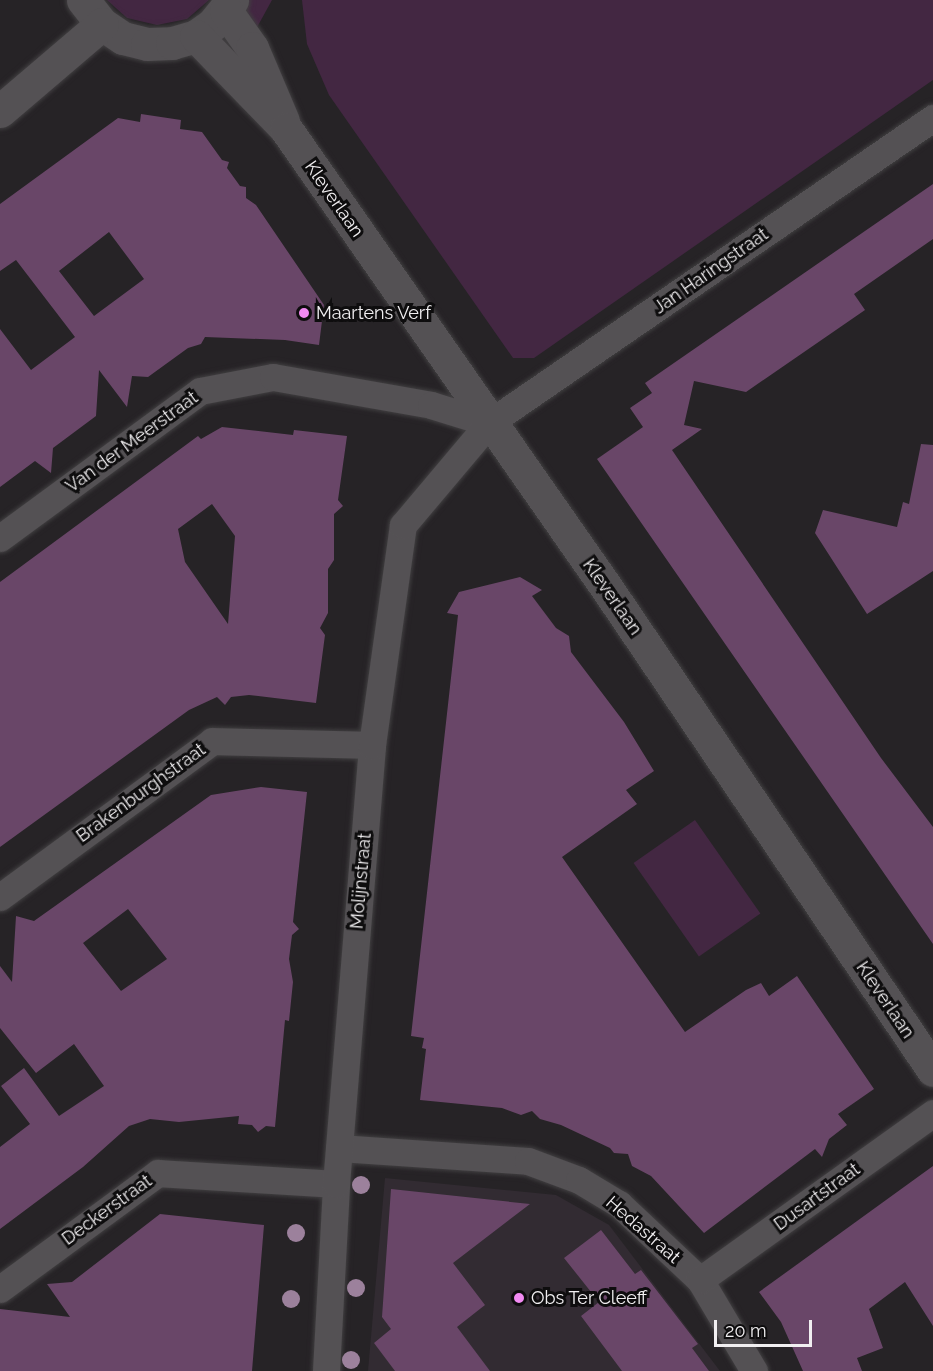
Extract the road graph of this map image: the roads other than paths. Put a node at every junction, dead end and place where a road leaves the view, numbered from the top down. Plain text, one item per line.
1 (229, 6) edge
2 (92, 12) edge
3 (196, 36) junction
4 (0, 111) edge
5 (933, 118) edge
6 (286, 129) junction
7 (489, 423) junction
8 (0, 538) edge
9 (372, 746) junction
10 (0, 897) edge
11 (933, 1070) edge
12 (933, 1113) edge
13 (339, 1148) junction
14 (336, 1184) junction
15 (700, 1281) junction
16 (0, 1289) edge
17 (326, 1371) edge
18 (754, 1371) edge

1 - 3 main road
1 - 6 main road, Kleverlaan
2 - 3 main road
2 - 4 main road
3 - 6 main road, Kleverlaan
5 - 7 street, Jan Haringstraat
6 - 7 main road, Kleverlaan
7 - 8 street, Van der Meerstraat
7 - 9 street, Molijnstraat
7 - 11 main road, Kleverlaan
9 - 10 street, Brakenburghstraat
9 - 13 street, Molijnstraat
12 - 15 street, Dusartstraat
13 - 14 street, Molijnstraat
13 - 15 street, Hedastraat
14 - 16 street, Deckerstraat
14 - 17 street, Molijnstraat
15 - 18 street, Hedastraat

